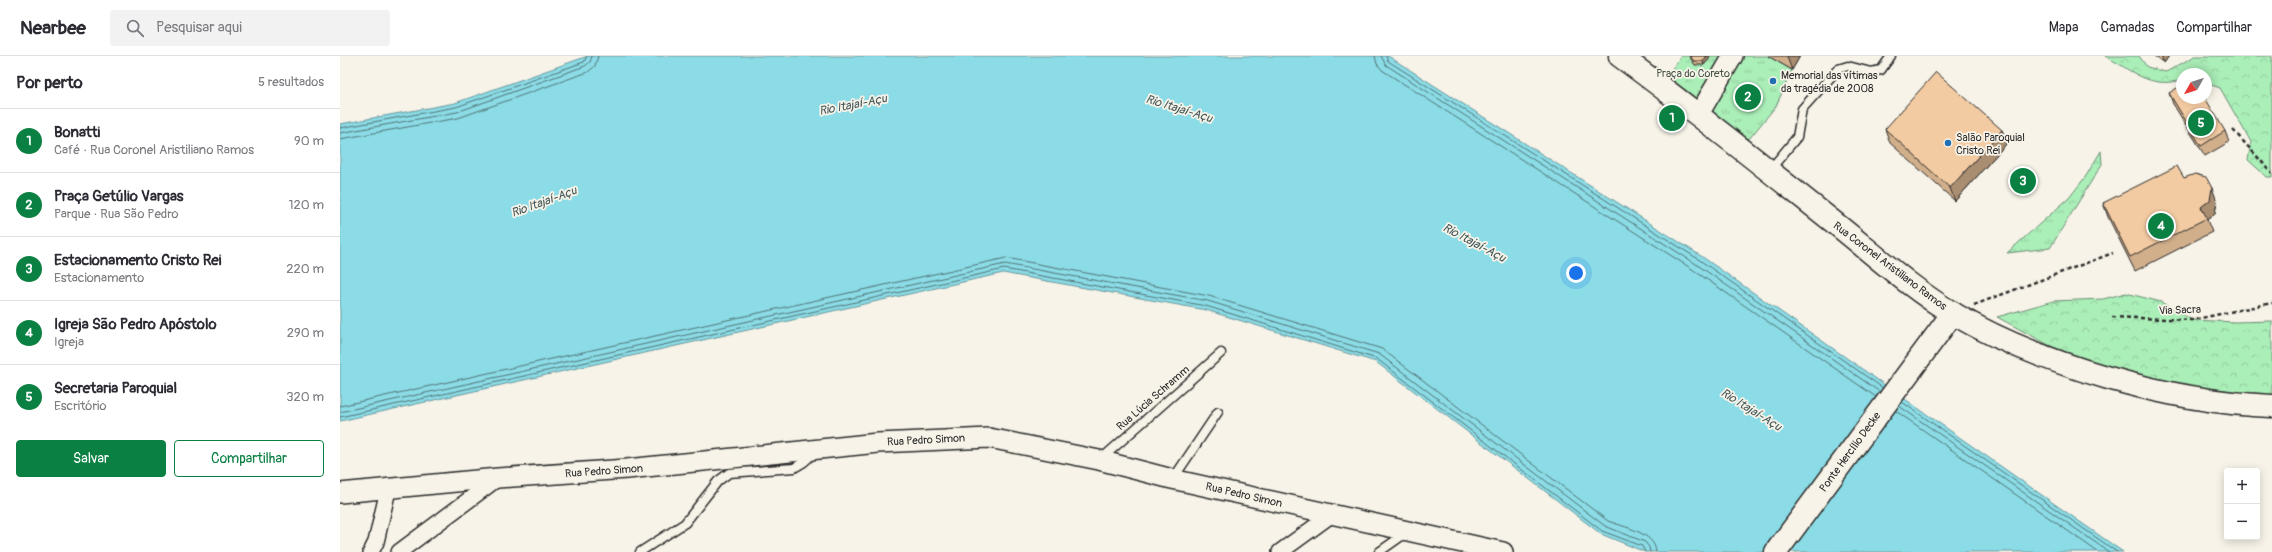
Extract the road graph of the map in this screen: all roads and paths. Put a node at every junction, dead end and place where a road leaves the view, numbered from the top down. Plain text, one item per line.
1 (1620, 56) edge
2 (1732, 56) edge
3 (1891, 56) edge
4 (1699, 114) junction
5 (2233, 130) dead end
6 (1769, 172) junction
7 (2272, 173) edge
8 (2113, 253) dead end
9 (2272, 303) edge
10 (1953, 313) junction
11 (2112, 317) dead end
12 (1221, 353) dead end
13 (2272, 406) edge
14 (1218, 412) dead end
15 (817, 450) junction
16 (1099, 460) junction
17 (498, 478) junction
18 (1172, 479) junction
19 (388, 490) junction
20 (340, 493) edge
21 (1331, 515) junction
22 (1410, 531) junction
23 (371, 552) edge
24 (399, 552) edge
25 (640, 552) edge
26 (1280, 552) edge
27 (1379, 552) edge
28 (1502, 552) edge
29 (1776, 552) edge

1 - 4 main road, Rua Coronel Aristiliano Ramos
2 - 4 street
3 - 6 lane
4 - 6 main road, Rua Coronel Aristiliano Ramos
5 - 7 path
6 - 10 main road, Rua Coronel Aristiliano Ramos
8 - 10 path
9 - 11 path, Via Sacra
10 - 13 main road, Rua Coronel Aristiliano Ramos
10 - 29 main road, Ponte Hercílio Decke
12 - 16 lane, Rua Lúcia Schramm
14 - 18 lane
15 - 16 street, Rua Pedro Simon
15 - 17 street, Rua Pedro Simon
15 - 25 lane
16 - 18 street, Rua Pedro Simon
17 - 19 street, Rua Pedro Simon
17 - 24 street
18 - 21 street, Rua Pedro Simon
19 - 20 street, Rua Pedro Simon
19 - 23 street
21 - 22 street, Rua Pedro Simon
21 - 26 street
22 - 27 lane
22 - 28 street, Rua Pedro Simon

